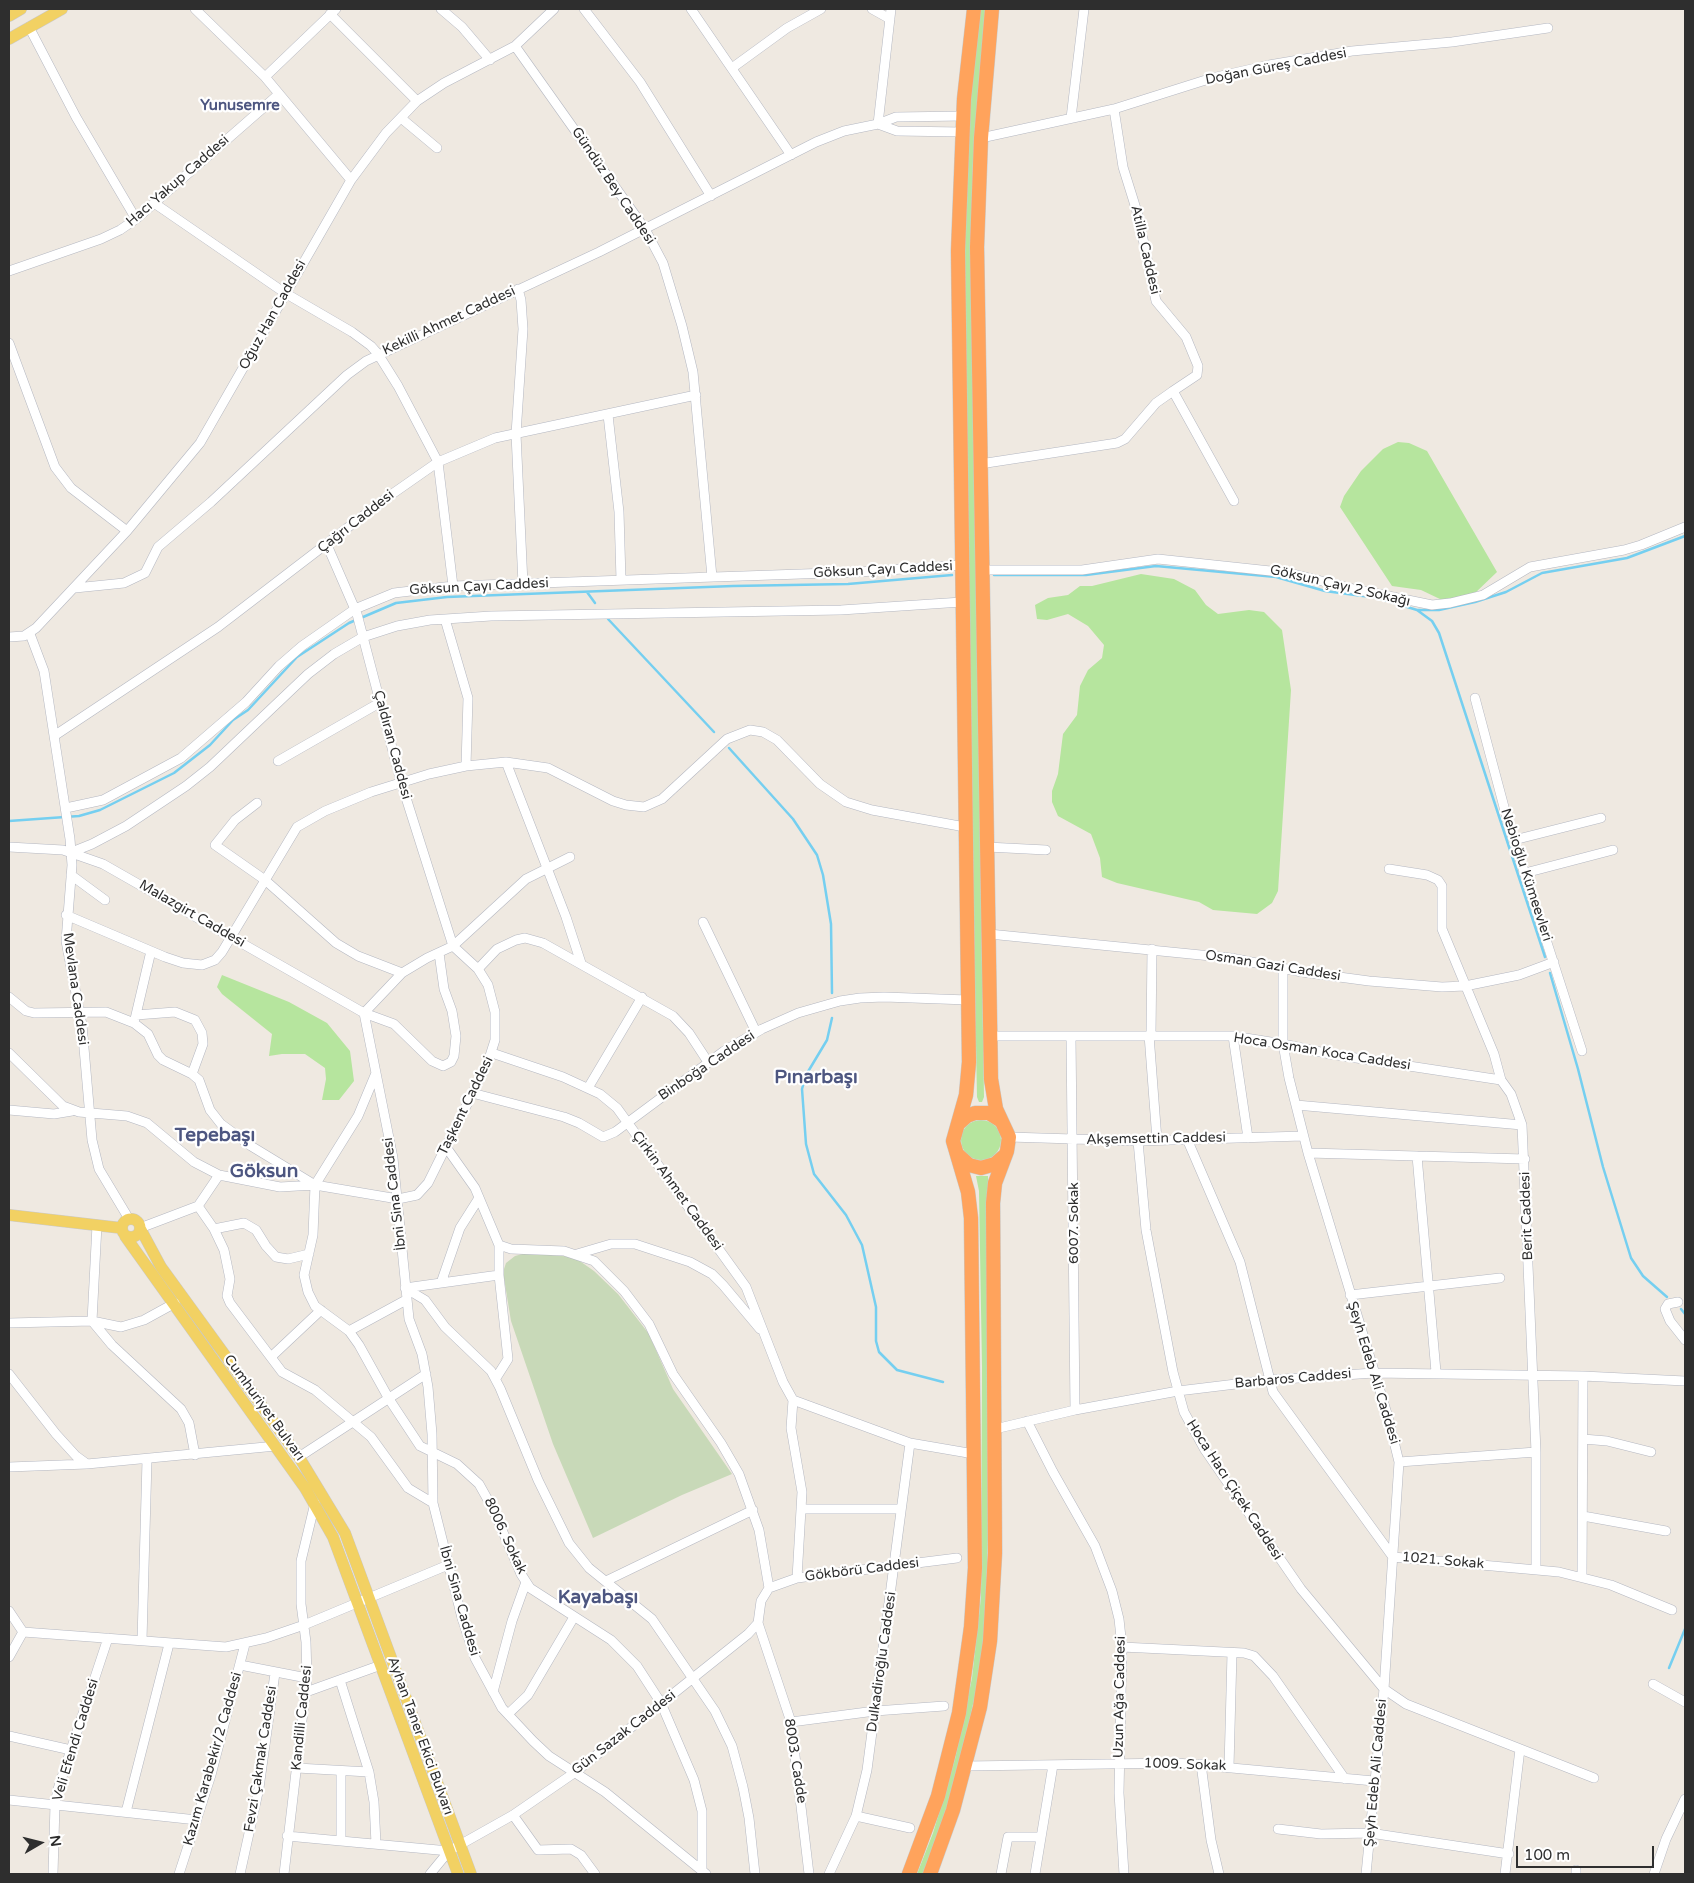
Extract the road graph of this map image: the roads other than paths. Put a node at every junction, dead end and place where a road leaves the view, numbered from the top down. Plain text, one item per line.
1 (21, 9) edge
2 (62, 9) edge
3 (195, 9) edge
4 (441, 9) edge
5 (554, 9) edge
6 (584, 9) edge
7 (821, 9) edge
8 (872, 9) edge
9 (891, 9) edge
10 (974, 9) edge
11 (992, 9) edge
12 (1084, 9) edge
13 (694, 10) edge
14 (333, 12) edge
15 (9, 16) edge
16 (890, 19) junction
17 (29, 27) junction
18 (1548, 28) dead end
19 (9, 39) edge
20 (515, 46) junction
21 (490, 60) junction
22 (732, 68) junction
23 (266, 77) junction
24 (279, 94) junction
25 (417, 101) junction
26 (1114, 109) junction
27 (963, 116) junction
28 (400, 118) junction
29 (1071, 118) junction
30 (878, 124) junction
31 (962, 132) junction
32 (981, 138) junction
33 (437, 148) dead end
34 (791, 154) junction
35 (351, 180) junction
36 (710, 196) junction
37 (154, 203) junction
38 (136, 219) junction
39 (644, 229) junction
40 (9, 270) edge
41 (518, 289) junction
42 (285, 293) junction
43 (9, 343) edge
44 (378, 354) junction
45 (1173, 391) junction
46 (696, 396) junction
47 (608, 415) junction
48 (516, 434) junction
49 (438, 462) junction
50 (980, 464) junction
51 (1234, 501) dead end
52 (1685, 526) edge
53 (127, 531) junction
54 (326, 546) junction
55 (961, 566) junction
56 (982, 570) junction
57 (712, 577) junction
58 (621, 580) junction
59 (523, 584) junction
60 (453, 586) junction
61 (76, 588) junction
62 (962, 602) junction
63 (356, 612) junction
64 (445, 619) junction
65 (362, 633) junction
66 (30, 634) junction
67 (9, 637) edge
68 (1475, 698) dead end
69 (381, 702) junction
70 (54, 736) junction
71 (278, 761) dead end
72 (506, 762) junction
73 (466, 766) junction
74 (401, 782) junction
75 (257, 803) dead end
76 (67, 811) junction
77 (1601, 818) dead end
78 (965, 827) junction
79 (1514, 840) junction
80 (9, 847) edge
81 (987, 847) junction
82 (1046, 850) dead end
83 (1613, 850) dead end
84 (72, 852) junction
85 (570, 857) dead end
86 (547, 867) junction
87 (1389, 869) dead end
88 (1525, 873) junction
89 (71, 875) junction
90 (264, 880) junction
91 (105, 900) dead end
92 (66, 914) junction
93 (703, 922) dead end
94 (989, 934) junction
95 (231, 938) junction
96 (453, 946) junction
97 (1152, 949) junction
98 (151, 951) junction
99 (439, 952) junction
100 (1554, 962) junction
101 (581, 963) junction
102 (478, 969) junction
103 (1283, 969) junction
104 (402, 973) junction
105 (1465, 986) junction
106 (9, 997) edge
107 (642, 997) junction
108 (968, 1000) junction
109 (80, 1012) junction
110 (364, 1012) junction
111 (135, 1019) junction
112 (756, 1032) junction
113 (1150, 1035) junction
114 (991, 1036) junction
115 (1233, 1036) junction
116 (1071, 1037) junction
117 (1283, 1044) junction
118 (1582, 1051) dead end
119 (9, 1053) edge
120 (492, 1053) junction
121 (708, 1062) junction
122 (192, 1074) junction
123 (376, 1074) junction
124 (1501, 1080) junction
125 (588, 1088) junction
126 (472, 1093) junction
127 (1296, 1105) junction
128 (9, 1110) edge
129 (72, 1111) junction
130 (88, 1113) junction
131 (1000, 1120) junction
132 (627, 1121) junction
133 (958, 1124) junction
134 (1522, 1125) junction
135 (1303, 1136) junction
136 (1009, 1138) junction
137 (1248, 1138) junction
138 (1187, 1139) junction
139 (1073, 1140) junction
140 (1157, 1140) junction
141 (1138, 1141) junction
142 (446, 1147) junction
143 (956, 1153) junction
144 (1308, 1153) junction
145 (1417, 1156) junction
146 (1003, 1157) junction
147 (1525, 1159) junction
148 (219, 1174) junction
149 (316, 1185) junction
150 (479, 1198) junction
151 (398, 1199) junction
152 (198, 1206) junction
153 (9, 1215) edge
154 (97, 1225) junction
155 (125, 1227) junction
156 (140, 1228) junction
157 (214, 1229) junction
158 (499, 1245) junction
159 (309, 1254) junction
160 (577, 1254) junction
161 (499, 1275) junction
162 (1500, 1278) dead end
163 (441, 1283) junction
164 (1429, 1286) junction
165 (405, 1288) junction
166 (1350, 1295) junction
167 (406, 1300) junction
168 (1678, 1302) dead end
169 (175, 1303) junction
170 (321, 1310) junction
171 (92, 1321) junction
172 (9, 1324) edge
173 (349, 1331) junction
174 (767, 1339) junction
175 (1685, 1340) edge
176 (271, 1357) junction
177 (1374, 1372) junction
178 (1436, 1372) junction
179 (9, 1374) edge
180 (426, 1374) junction
181 (1532, 1374) junction
182 (1584, 1376) junction
183 (496, 1378) junction
184 (1269, 1380) junction
185 (1685, 1381) edge
186 (1178, 1391) junction
187 (389, 1399) junction
188 (793, 1400) junction
189 (1075, 1410) junction
190 (353, 1421) junction
191 (1027, 1421) junction
192 (995, 1429) junction
193 (1583, 1438) junction
194 (910, 1443) junction
195 (276, 1446) junction
196 (1536, 1452) junction
197 (1651, 1452) dead end
198 (433, 1453) junction
199 (974, 1454) junction
200 (195, 1455) junction
201 (299, 1457) junction
202 (147, 1460) junction
203 (1399, 1462) junction
204 (88, 1464) junction
205 (9, 1467) edge
206 (433, 1502) junction
207 (315, 1503) junction
208 (801, 1509) junction
209 (901, 1509) junction
210 (754, 1510) junction
211 (1583, 1516) junction
212 (1666, 1531) dead end
213 (1393, 1557) junction
214 (957, 1558) dead end
215 (448, 1565) junction
216 (895, 1565) junction
217 (1536, 1569) junction
218 (1582, 1577) junction
219 (797, 1578) junction
220 (606, 1581) junction
221 (526, 1582) junction
222 (769, 1588) junction
223 (370, 1598) junction
224 (358, 1603) junction
225 (1672, 1610) dead end
226 (9, 1611) edge
227 (574, 1618) junction
228 (758, 1623) junction
229 (304, 1625) junction
230 (23, 1632) junction
231 (108, 1638) junction
232 (142, 1640) junction
233 (170, 1644) junction
234 (245, 1644) junction
235 (1122, 1647) junction
236 (1232, 1653) junction
237 (9, 1656) edge
238 (240, 1665) junction
239 (381, 1665) junction
240 (275, 1673) junction
241 (307, 1678) junction
242 (693, 1678) junction
243 (340, 1680) junction
244 (1653, 1684) dead end
245 (1384, 1689) junction
246 (306, 1692) junction
247 (493, 1692) junction
248 (1685, 1702) edge
249 (660, 1703) junction
250 (944, 1706) dead end
251 (876, 1711) junction
252 (508, 1714) junction
253 (791, 1722) junction
254 (9, 1736) edge
255 (71, 1750) junction
256 (1520, 1750) junction
257 (1119, 1764) junction
258 (1201, 1764) junction
259 (1053, 1765) junction
260 (966, 1766) junction
261 (1229, 1767) junction
262 (297, 1768) junction
263 (341, 1771) junction
264 (369, 1772) junction
265 (574, 1773) junction
266 (1594, 1778) dead end
267 (1345, 1779) junction
268 (1374, 1780) junction
269 (1685, 1799) edge
270 (9, 1800) edge
271 (55, 1804) junction
272 (126, 1812) junction
273 (514, 1815) junction
274 (856, 1816) junction
275 (197, 1820) junction
276 (910, 1828) dead end
277 (1278, 1829) dead end
278 (1370, 1832) junction
279 (287, 1836) junction
280 (1041, 1837) junction
281 (341, 1842) junction
282 (376, 1844) junction
283 (461, 1846) junction
284 (450, 1851) junction
285 (1509, 1854) junction
286 (704, 1872) edge
287 (53, 1874) edge
288 (179, 1874) edge
289 (240, 1874) edge
290 (284, 1874) edge
291 (430, 1874) edge
292 (458, 1874) edge
293 (471, 1874) edge
294 (595, 1874) edge
295 (755, 1874) edge
296 (808, 1874) edge
297 (829, 1874) edge
298 (909, 1874) edge
299 (930, 1874) edge
300 (1001, 1874) edge
301 (1035, 1874) edge
302 (1124, 1874) edge
303 (1219, 1874) edge
304 (1366, 1874) edge
305 (1505, 1874) edge
306 (1654, 1874) edge

1 - 15 main road
2 - 17 main road
3 - 23 street
4 - 21 street
5 - 20 street, Oğuz Han Caddesi
6 - 36 street
7 - 22 street
8 - 16 street
9 - 16 street
10 - 27 highway
11 - 32 highway
12 - 29 street
13 - 22 street
14 - 23 street
14 - 25 street
16 - 30 street
17 - 19 main road
17 - 38 street
18 - 26 street, Doğan Güreş Caddesi
20 - 21 street, Oğuz Han Caddesi
20 - 39 street, Gündüz Bey Caddesi
21 - 25 street, Oğuz Han Caddesi
22 - 34 street
23 - 24 street
24 - 35 street
24 - 37 street, Hacı Yakup Caddesi
25 - 28 street, Oğuz Han Caddesi
26 - 29 street, Doğan Güreş Caddesi
26 - 45 street, Atilla Caddesi
27 - 30 street, Kekilli Ahmet Caddesi
27 - 31 highway
28 - 33 street
28 - 35 street, Oğuz Han Caddesi
29 - 32 street, Doğan Güreş Caddesi
30 - 31 street, Kekilli Ahmet Caddesi
30 - 34 street, Kekilli Ahmet Caddesi
31 - 55 highway
32 - 50 highway
34 - 36 street, Kekilli Ahmet Caddesi
35 - 42 street, Oğuz Han Caddesi
36 - 39 street, Kekilli Ahmet Caddesi
37 - 38 street, Hacı Yakup Caddesi
37 - 42 street
38 - 40 street, Hacı Yakup Caddesi
39 - 41 street, Kekilli Ahmet Caddesi
39 - 46 street, Gündüz Bey Caddesi
41 - 44 street, Kekilli Ahmet Caddesi
41 - 48 street
42 - 44 street
42 - 53 street, Oğuz Han Caddesi
43 - 53 street
44 - 49 street
44 - 61 street, Kekilli Ahmet Caddesi
45 - 50 street, Atilla Caddesi
45 - 51 street
46 - 47 street, Çağrı Caddesi
46 - 57 street, Gündüz Bey Caddesi
47 - 48 street, Çağrı Caddesi
47 - 58 street
48 - 49 street, Çağrı Caddesi
48 - 59 street
49 - 54 street, Çağrı Caddesi
49 - 60 street
50 - 56 highway
52 - 56 street, Göksun Çayı 2 Sokağı
53 - 61 street, Oğuz Han Caddesi
54 - 63 street, Çaldıran Caddesi
54 - 70 street, Çağrı Caddesi
55 - 57 street, Göksun Çayı Caddesi
55 - 62 highway
56 - 81 highway
57 - 58 street, Göksun Çayı Caddesi
58 - 59 street, Göksun Çayı Caddesi
59 - 60 street, Göksun Çayı Caddesi
60 - 63 street, Göksun Çayı Caddesi
61 - 66 street, Oğuz Han Caddesi
62 - 64 street
62 - 78 highway
63 - 65 street, Çaldıran Caddesi
63 - 76 street, Göksun Çayı Caddesi
64 - 65 street
64 - 73 street
65 - 69 street, Çaldıran Caddesi
65 - 84 street
66 - 67 street
66 - 70 street, Mevlana Caddesi
68 - 79 street, Nebioğlu Kümeevleri
69 - 71 street
69 - 74 street, Çaldıran Caddesi
70 - 76 street, Mevlana Caddesi
72 - 73 street
72 - 78 street
72 - 86 street
73 - 74 street
74 - 90 street
74 - 96 street, Çaldıran Caddesi
75 - 90 street
76 - 84 street, Mevlana Caddesi
77 - 79 street
78 - 108 highway
79 - 88 street, Nebioğlu Kümeevleri
80 - 84 street, Malazgirt Caddesi
81 - 82 street
81 - 94 highway
83 - 88 street
84 - 89 street, Mevlana Caddesi
84 - 95 street, Malazgirt Caddesi
85 - 86 street
86 - 96 street
86 - 101 street
87 - 105 street, Berit Caddesi
88 - 100 street, Nebioğlu Kümeevleri
89 - 91 street
89 - 92 street, Mevlana Caddesi
90 - 95 street
90 - 104 street
92 - 98 street
92 - 109 street, Mevlana Caddesi
93 - 112 street
94 - 97 street, Osman Gazi Caddesi
94 - 114 highway
95 - 98 street
95 - 110 street, Malazgirt Caddesi
96 - 99 street
96 - 102 street, Taşkent Caddesi
97 - 103 street, Osman Gazi Caddesi
97 - 113 street
98 - 111 street
99 - 104 street
99 - 110 street, Malazgirt Caddesi
100 - 105 street, Osman Gazi Caddesi
100 - 118 street, Nebioğlu Kümeevleri
101 - 102 street
101 - 107 street
102 - 120 street, Taşkent Caddesi
103 - 105 street, Osman Gazi Caddesi
103 - 117 street, Şeyh Edeb Ali Caddesi
104 - 110 street
105 - 124 street, Berit Caddesi
106 - 109 street
107 - 121 street
107 - 125 street
108 - 112 street, Binboğa Caddesi
108 - 133 highway
109 - 111 street
109 - 130 street, Mevlana Caddesi
110 - 123 street, İbni Sina Caddesi
111 - 122 street
111 - 122 street
112 - 121 street, Binboğa Caddesi
113 - 115 street, Hoca Osman Koca Caddesi
113 - 116 street, Hoca Osman Koca Caddesi
113 - 140 street
114 - 116 street, Hoca Osman Koca Caddesi
114 - 131 highway
115 - 117 street, Hoca Osman Koca Caddesi
115 - 137 street
116 - 139 street, 6007. Sokak
117 - 124 street, Hoca Osman Koca Caddesi
117 - 127 street, Şeyh Edeb Ali Caddesi
119 - 129 street
120 - 125 street, Çirkin Ahmet Caddesi
120 - 126 street, Taşkent Caddesi
121 - 132 street, Binboğa Caddesi
122 - 149 street
123 - 149 street
123 - 151 street, İbni Sina Caddesi
124 - 134 street, Berit Caddesi
125 - 132 street, Çirkin Ahmet Caddesi
126 - 132 street, Binboğa Caddesi
126 - 142 street, Taşkent Caddesi
127 - 134 street
127 - 135 street, Şeyh Edeb Ali Caddesi
128 - 129 street
129 - 130 street
130 - 148 street
130 - 155 street, Mevlana Caddesi
131 - 133 highway
131 - 136 highway
132 - 174 street, Çirkin Ahmet Caddesi
133 - 143 highway
134 - 147 street, Berit Caddesi
135 - 137 street, Akşemsettin Caddesi
135 - 144 street, Şeyh Edeb Ali Caddesi
136 - 139 street, Akşemsettin Caddesi
136 - 146 highway
137 - 138 street, Akşemsettin Caddesi
138 - 140 street, Akşemsettin Caddesi
138 - 184 street, 1021. Sokak
139 - 141 street, Akşemsettin Caddesi
139 - 189 street, 6007. Sokak
140 - 141 street, Akşemsettin Caddesi
141 - 186 street, Hoca Hacı Çiçek Caddesi
142 - 150 street
142 - 151 street, Taşkent Caddesi
143 - 146 highway
143 - 199 highway
144 - 145 street
144 - 166 street, Şeyh Edeb Ali Caddesi
145 - 147 street
145 - 164 street
146 - 192 highway
147 - 181 street, Berit Caddesi
148 - 149 street
148 - 152 street
149 - 151 street
149 - 159 street, 8006. Sokak
150 - 158 street
150 - 163 street
151 - 165 street, İbni Sina Caddesi
152 - 156 street
152 - 157 street
153 - 154 main road
154 - 155 main road
154 - 171 street
155 - 156 main road, Cumhuriyet Bulvarı
155 - 156 main road
155 - 169 main road, Cumhuriyet Bulvarı
156 - 201 main road, Cumhuriyet Bulvarı
157 - 159 street
157 - 176 street
158 - 160 street
158 - 161 street
159 - 170 street, 8006. Sokak
160 - 174 street
160 - 210 street
161 - 163 street
161 - 183 street
162 - 164 street
163 - 165 street
164 - 166 street
164 - 178 street
165 - 167 street, İbni Sina Caddesi
165 - 183 street
166 - 177 street, Şeyh Edeb Ali Caddesi
167 - 173 street
167 - 180 street, İbni Sina Caddesi
168 - 175 street
169 - 171 street
169 - 195 main road, Cumhuriyet Bulvarı
170 - 173 street, 8006. Sokak
170 - 176 street
171 - 172 street
171 - 200 street
173 - 187 street, 8006. Sokak
174 - 188 street, Çirkin Ahmet Caddesi
176 - 190 street
177 - 178 street, Barbaros Caddesi
177 - 184 street, Barbaros Caddesi
177 - 203 street, Şeyh Edeb Ali Caddesi
178 - 181 street, Barbaros Caddesi
179 - 204 street
180 - 187 street
180 - 198 street, İbni Sina Caddesi
181 - 182 street, Barbaros Caddesi
181 - 196 street, Berit Caddesi
182 - 185 street, Barbaros Caddesi
182 - 193 street
183 - 220 street
184 - 186 street, Barbaros Caddesi
184 - 213 street, 1021. Sokak
186 - 189 street, Barbaros Caddesi
186 - 245 street, Hoca Hacı Çiçek Caddesi
187 - 190 street
187 - 198 street, 8006. Sokak
188 - 194 street
188 - 208 street
189 - 191 street, Barbaros Caddesi
190 - 201 street
190 - 206 street
191 - 192 street, Barbaros Caddesi
191 - 235 street, Uzun Ağa Caddesi
192 - 260 highway
193 - 197 street
193 - 211 street
194 - 199 street
194 - 209 street, Dulkadiroğlu Caddesi
195 - 200 street
195 - 207 main road, Cumhuriyet Bulvarı
196 - 203 street
196 - 217 street, Berit Caddesi
198 - 206 street, İbni Sina Caddesi
198 - 221 street, 8006. Sokak
199 - 298 highway
200 - 202 street
201 - 223 main road, Cumhuriyet Bulvarı
202 - 204 street
202 - 232 street
203 - 213 street, Şeyh Edeb Ali Caddesi
204 - 205 street
206 - 215 street, İbni Sina Caddesi
207 - 224 main road, Cumhuriyet Bulvarı
207 - 229 street, Kandilli Caddesi
208 - 209 street
208 - 219 street
209 - 216 street, Dulkadiroğlu Caddesi
210 - 220 street
210 - 222 street
211 - 212 street
211 - 218 street
213 - 217 street, 1021. Sokak
213 - 245 street, Şeyh Edeb Ali Caddesi
214 - 216 street, Gökbörü Caddesi
215 - 223 street
215 - 247 street, İbni Sina Caddesi
216 - 219 street, Gökbörü Caddesi
216 - 251 street, Dulkadiroğlu Caddesi
217 - 218 street, 1021. Sokak
218 - 225 street, 1021. Sokak
219 - 222 street, Gökbörü Caddesi
220 - 242 street
221 - 227 street, 8006. Sokak
221 - 247 street
222 - 228 street
223 - 224 street
223 - 283 main road, Ayhan Taner Ekici Bulvarı
224 - 229 street
224 - 239 main road, Ayhan Taner Ekici Bulvarı
226 - 230 street
227 - 249 street, 8006. Sokak
227 - 252 street
228 - 242 street, Gün Sazak Caddesi
228 - 253 street, 8003. Cadde
229 - 234 street
229 - 241 street, Kandilli Caddesi
230 - 231 street
230 - 237 street
231 - 232 street
231 - 255 street, Veli Efendi Caddesi
232 - 233 street
233 - 234 street
233 - 272 street
234 - 238 street, Kazım Karabekir/2 Caddesi
235 - 236 street
235 - 257 street, Uzun Ağa Caddesi
236 - 261 street
236 - 267 street
238 - 240 street
238 - 275 street, Kazım Karabekir/2 Caddesi
239 - 243 street
239 - 284 main road, Ayhan Taner Ekici Bulvarı
240 - 241 street
240 - 289 street, Fevzi Çakmak Caddesi
241 - 246 street, Kandilli Caddesi
242 - 249 street, Gün Sazak Caddesi
242 - 295 street
243 - 246 street
243 - 264 street
244 - 248 street
245 - 256 street, Hoca Hacı Çiçek Caddesi
245 - 268 street, Şeyh Edeb Ali Caddesi
246 - 262 street, Kandilli Caddesi
247 - 252 street, İbni Sina Caddesi
249 - 265 street, Gün Sazak Caddesi
249 - 286 street, 8006. Sokak
250 - 251 street
251 - 253 street
251 - 274 street, Dulkadiroğlu Caddesi
252 - 265 street, İbni Sina Caddesi
253 - 296 street, 8003. Cadde
254 - 255 street
255 - 271 street, Veli Efendi Caddesi
256 - 266 street, Hoca Hacı Çiçek Caddesi
256 - 285 street
257 - 258 street, 1009. Sokak
257 - 259 street, 1009. Sokak
257 - 302 street, Uzun Ağa Caddesi
258 - 261 street, 1009. Sokak
258 - 303 street
259 - 260 street, 1009. Sokak
259 - 280 street
260 - 299 highway
261 - 267 street, 1009. Sokak
262 - 263 street
262 - 279 street, Kandilli Caddesi
263 - 264 street
263 - 281 street
264 - 282 street
265 - 273 street, Gün Sazak Caddesi
265 - 286 street, İbni Sina Caddesi
267 - 268 street, 1009. Sokak
268 - 278 street, Şeyh Edeb Ali Caddesi
269 - 306 street
270 - 271 street
271 - 272 street
271 - 287 street, Veli Efendi Caddesi
272 - 275 street
273 - 283 street, Gün Sazak Caddesi
273 - 294 street
274 - 276 street
274 - 297 street, Dulkadiroğlu Caddesi
275 - 288 street, Kazım Karabekir/2 Caddesi
277 - 278 street
278 - 285 street
278 - 304 street, Şeyh Edeb Ali Caddesi
279 - 281 street
279 - 290 street, Kandilli Caddesi
280 - 300 street
280 - 301 street
281 - 282 street
282 - 284 street
283 - 284 street, Gün Sazak Caddesi
283 - 293 main road, Ayhan Taner Ekici Bulvarı
284 - 291 street
284 - 292 main road, Ayhan Taner Ekici Bulvarı
285 - 305 street

